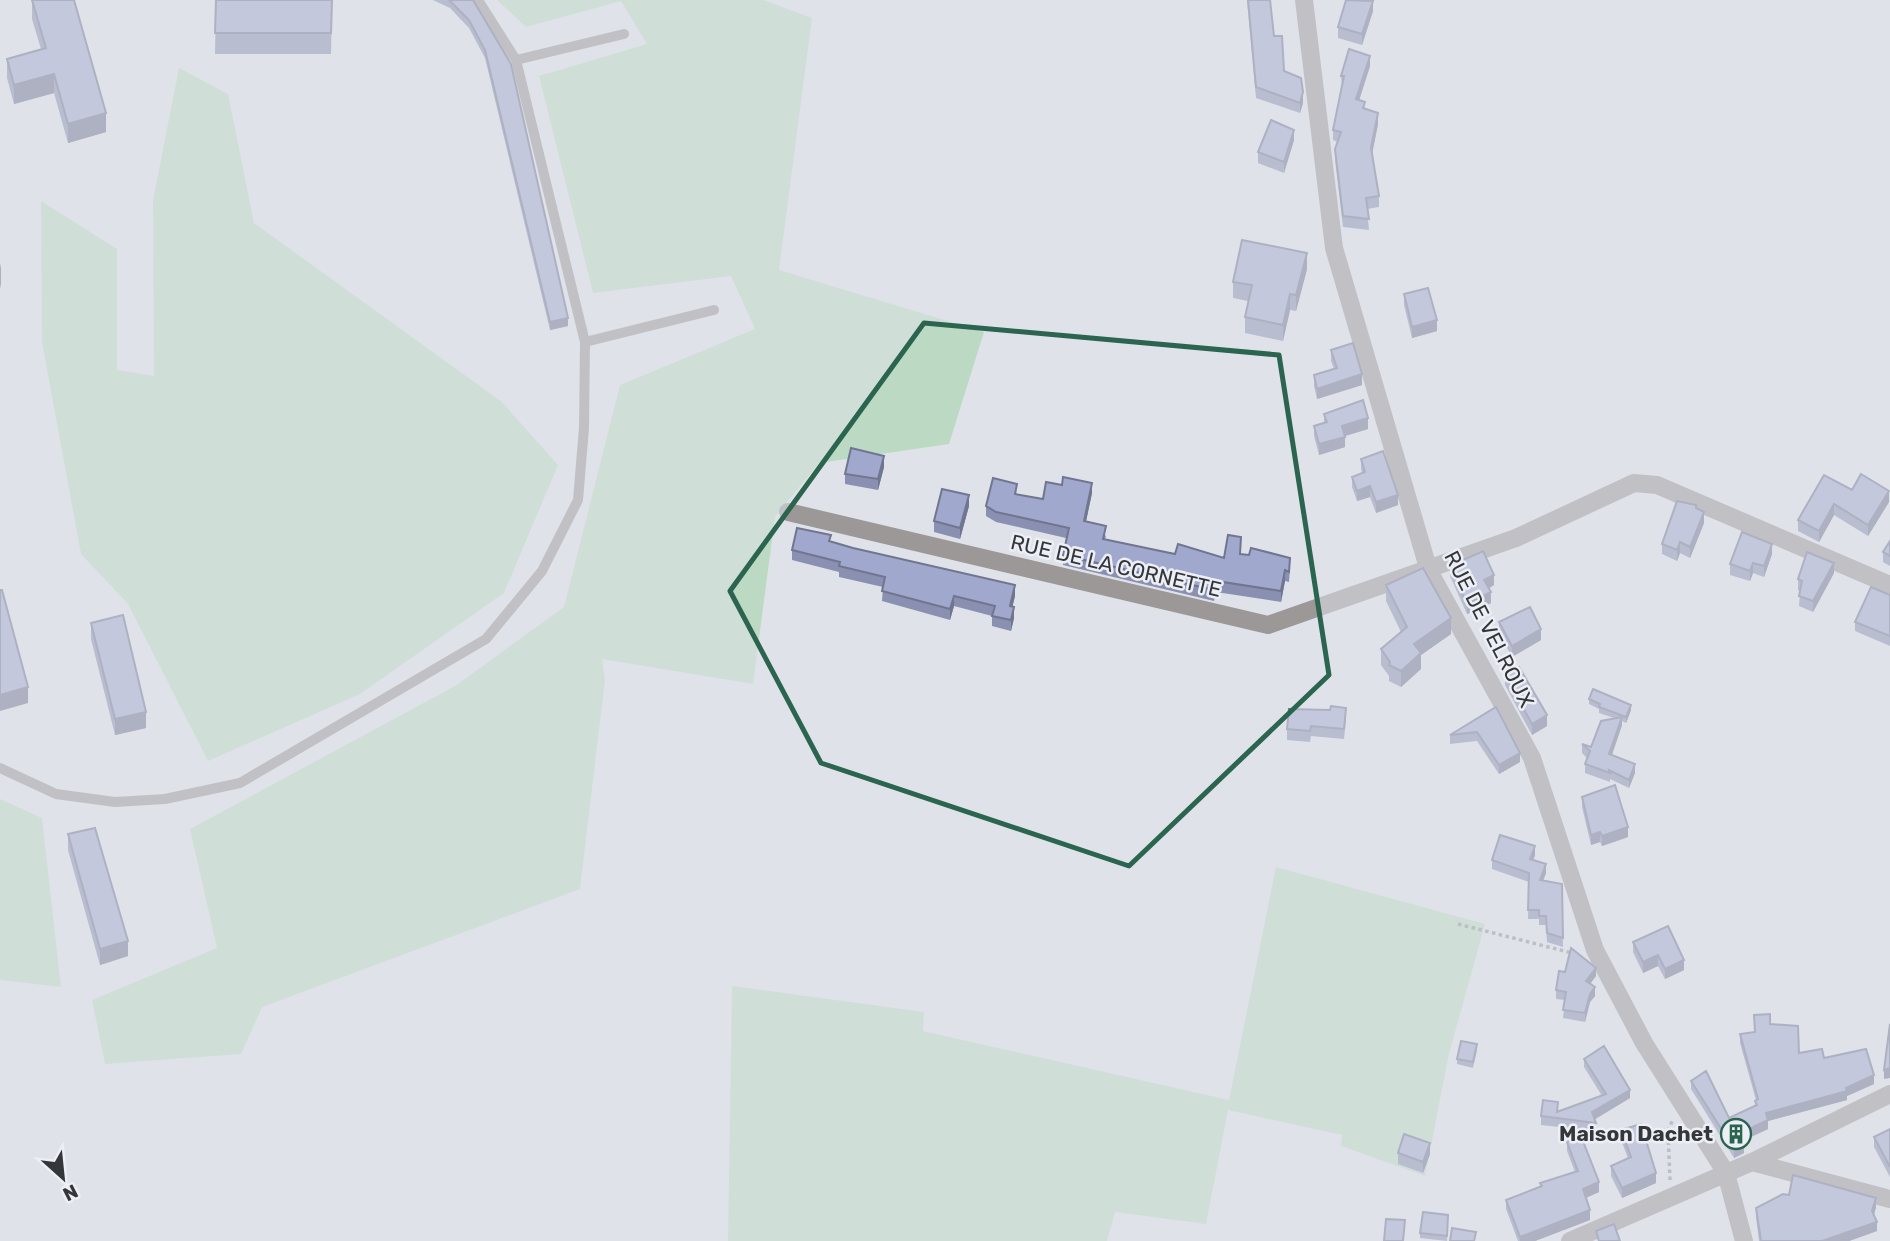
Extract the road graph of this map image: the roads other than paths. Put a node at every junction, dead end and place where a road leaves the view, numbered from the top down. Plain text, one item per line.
1 (478, 0) edge
2 (1304, 0) edge
3 (624, 34) dead end
4 (516, 60) junction
5 (714, 310) dead end
6 (585, 342) junction
7 (788, 512) dead end
8 (1429, 571) junction
9 (1890, 585) edge
10 (0, 768) edge
11 (1890, 1094) edge
12 (1752, 1162) junction
13 (1726, 1172) junction
14 (1890, 1199) edge
15 (1570, 1241) edge
16 (1744, 1241) edge

1 - 4 lane
2 - 8 street, RUE DE VELROUX
3 - 4 lane
4 - 6 lane
5 - 6 lane
6 - 10 lane
7 - 8 street, RUE DE LA CORNETTE
8 - 9 street, RUE DE LA CORNETTE
8 - 13 street, RUE DE VELROUX
11 - 12 street
12 - 13 street
12 - 14 street
13 - 15 street
13 - 16 street, RUE DE VELROUX

